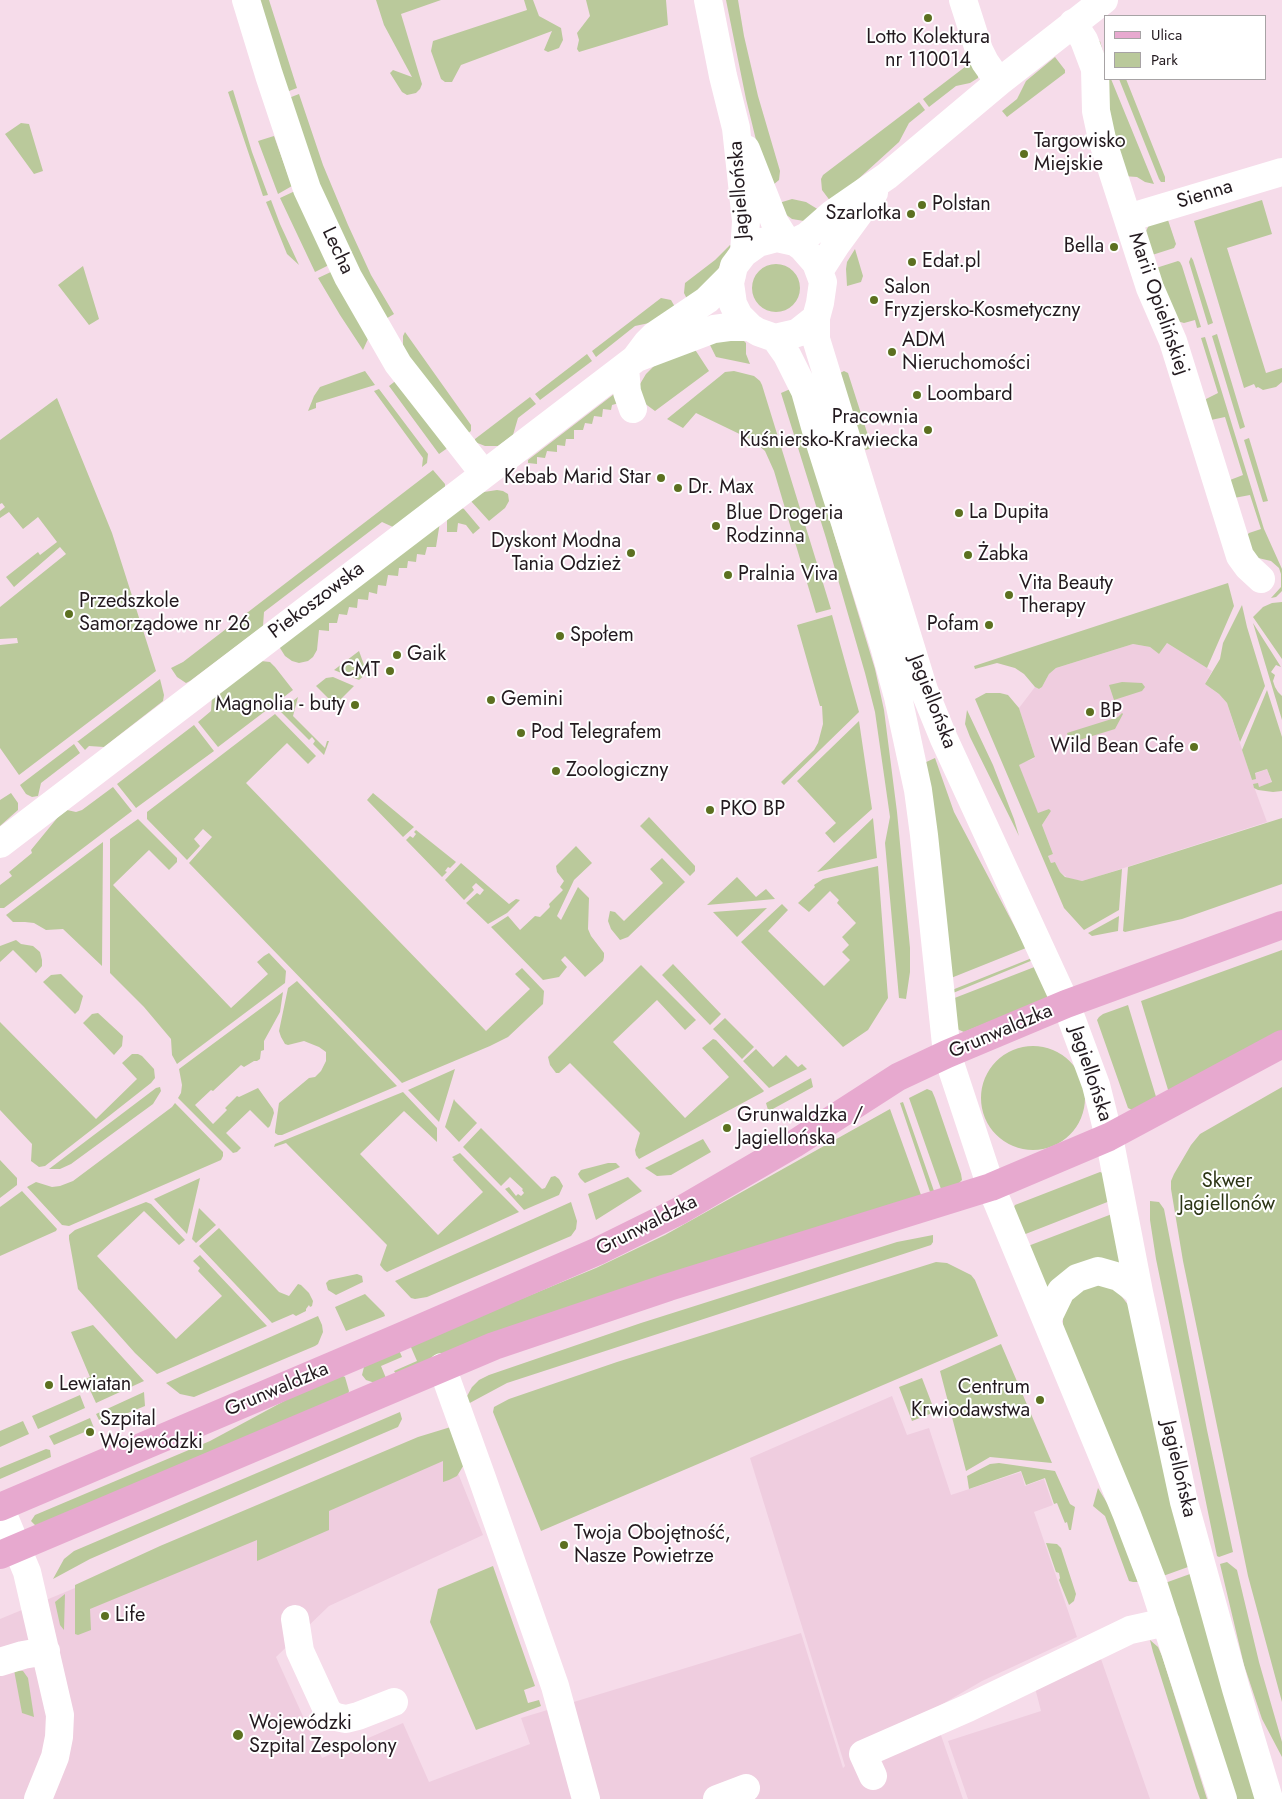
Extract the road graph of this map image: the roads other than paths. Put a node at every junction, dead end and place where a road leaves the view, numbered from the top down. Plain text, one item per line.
1 (246, 0) edge
2 (708, 0) edge
3 (963, 0) edge
4 (1104, 0) edge
5 (1073, 23) junction
6 (999, 82) junction
7 (736, 128) junction
8 (1282, 172) edge
9 (887, 176) junction
10 (1128, 218) junction
11 (790, 240) junction
12 (738, 264) junction
13 (820, 270) junction
14 (816, 318) junction
15 (750, 327) junction
16 (776, 338) junction
17 (630, 363) junction
18 (633, 409) dead end
19 (484, 474) junction
20 (1261, 579) dead end
21 (0, 844) edge
22 (1282, 925) edge
23 (1066, 1004) junction
24 (1282, 1044) edge
25 (947, 1054) junction
26 (1109, 1137) junction
27 (991, 1187) junction
28 (1139, 1292) junction
29 (1047, 1320) junction
30 (348, 1359) junction
31 (442, 1367) junction
32 (364, 1400) junction
33 (0, 1507) edge
34 (9, 1551) edge
35 (295, 1619) dead end
36 (1166, 1622) junction
37 (46, 1651) junction
38 (0, 1662) edge
39 (394, 1702) dead end
40 (873, 1776) dead end
41 (746, 1788) dead end
42 (38, 1799) edge
43 (586, 1799) edge
44 (717, 1799) edge
45 (1223, 1799) edge
46 (1269, 1799) edge

1 - 19 street, Lecha
2 - 7 street, Jagiellońska
3 - 6 street
4 - 5 street
5 - 6 street
5 - 10 street, Marii Opielińskiej
6 - 9 street
7 - 11 street, Jagiellońska
7 - 12 street, Jagiellońska
8 - 10 street, Sienna
9 - 11 street
9 - 13 street
10 - 20 street, Marii Opielińskiej
11 - 12 street
11 - 13 street
12 - 15 street
12 - 17 street, Piekoszowska
13 - 14 street
14 - 16 street
14 - 23 street, Jagiellońska
15 - 16 street
15 - 17 street, Piekoszowska
16 - 25 street, Jagiellońska
17 - 18 street
17 - 19 street, Piekoszowska
19 - 21 street, Piekoszowska
22 - 23 main road, Grunwaldzka
23 - 25 main road, Grunwaldzka
23 - 26 street, Jagiellońska
24 - 26 main road
25 - 27 street, Jagiellońska
25 - 30 main road, Grunwaldzka
26 - 27 main road
26 - 28 street, Jagiellońska
27 - 29 street, Jagiellońska
27 - 31 main road
28 - 29 street
28 - 46 street, Jagiellońska
29 - 36 street, Jagiellońska
30 - 32 main road
30 - 33 main road, Grunwaldzka
31 - 32 main road
31 - 43 street
32 - 34 main road
33 - 34 street
34 - 37 street
35 - 39 street
36 - 40 street
36 - 45 street, Jagiellońska
37 - 38 street
37 - 42 street
41 - 44 street

